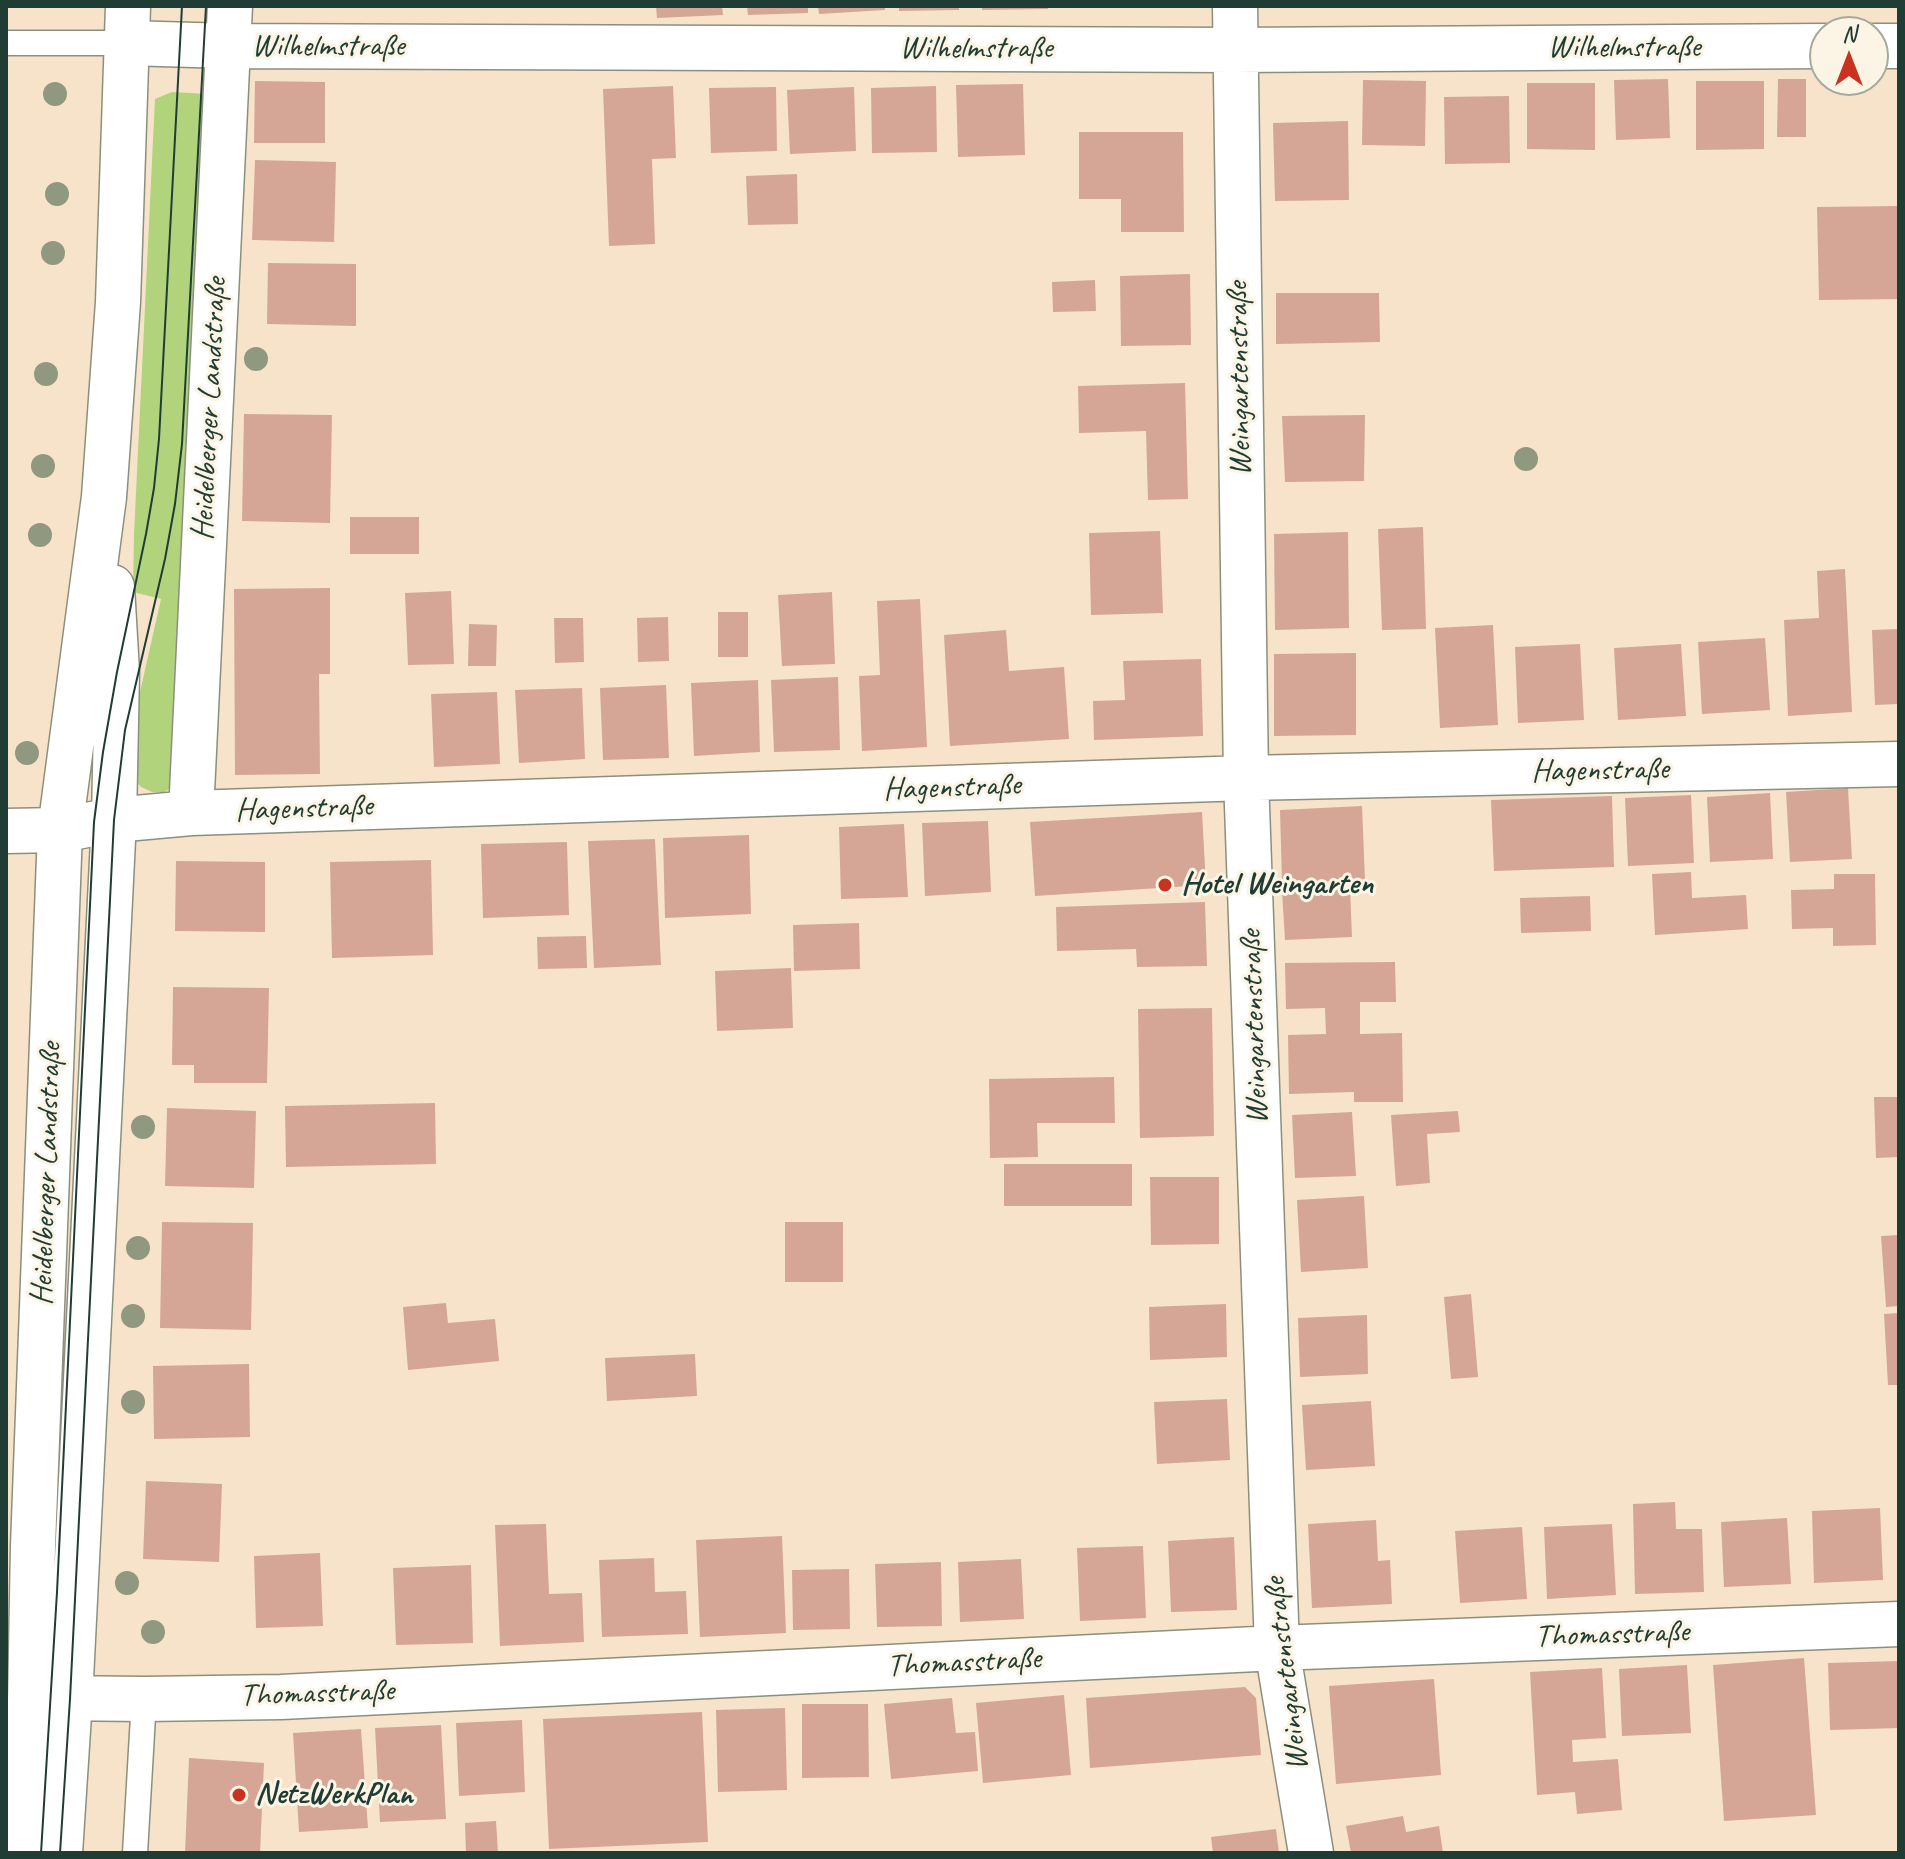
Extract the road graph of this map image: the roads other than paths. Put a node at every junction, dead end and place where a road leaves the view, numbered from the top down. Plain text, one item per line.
1 (1235, 6) edge
2 (128, 24) edge
3 (229, 26) edge
4 (6, 43) edge
5 (1809, 46) edge
6 (1235, 50) junction
7 (104, 497) junction
8 (1899, 764) edge
9 (1246, 778) junction
10 (191, 813) junction
11 (114, 820) junction
12 (60, 830) junction
13 (6, 831) edge
14 (75, 1590) junction
15 (19, 1595) edge
16 (1899, 1624) edge
17 (1277, 1648) junction
18 (144, 1699) junction
19 (50, 1700) junction
20 (22, 1853) edge
21 (60, 1853) edge
22 (135, 1853) edge
23 (1311, 1853) edge

1 - 6 street, Weingartenstraße
2 - 3 street, Wilhelmstraße
2 - 4 lane
2 - 7 street, Heidelberger Landstraße
3 - 6 street, Wilhelmstraße
3 - 10 street, Heidelberger Landstraße
5 - 6 street, Wilhelmstraße
6 - 9 street, Weingartenstraße
7 - 11 street, Heidelberger Landstraße
7 - 12 street, Heidelberger Landstraße
8 - 9 street, Hagenstraße
9 - 10 street, Hagenstraße
9 - 17 street, Weingartenstraße
10 - 11 street, Hagenstraße
11 - 12 street, Hagenstraße
11 - 14 street, Heidelberger Landstraße
12 - 13 street, Hagenstraße
12 - 15 street, Heidelberger Landstraße
14 - 15 street
14 - 19 street, Heidelberger Landstraße
15 - 19 street, Heidelberger Landstraße
16 - 17 street, Thomasstraße
17 - 18 street, Thomasstraße
17 - 23 street, Weingartenstraße
18 - 19 street, Thomasstraße
18 - 22 lane
19 - 20 street, Heidelberger Landstraße
19 - 21 street, Heidelberger Landstraße

